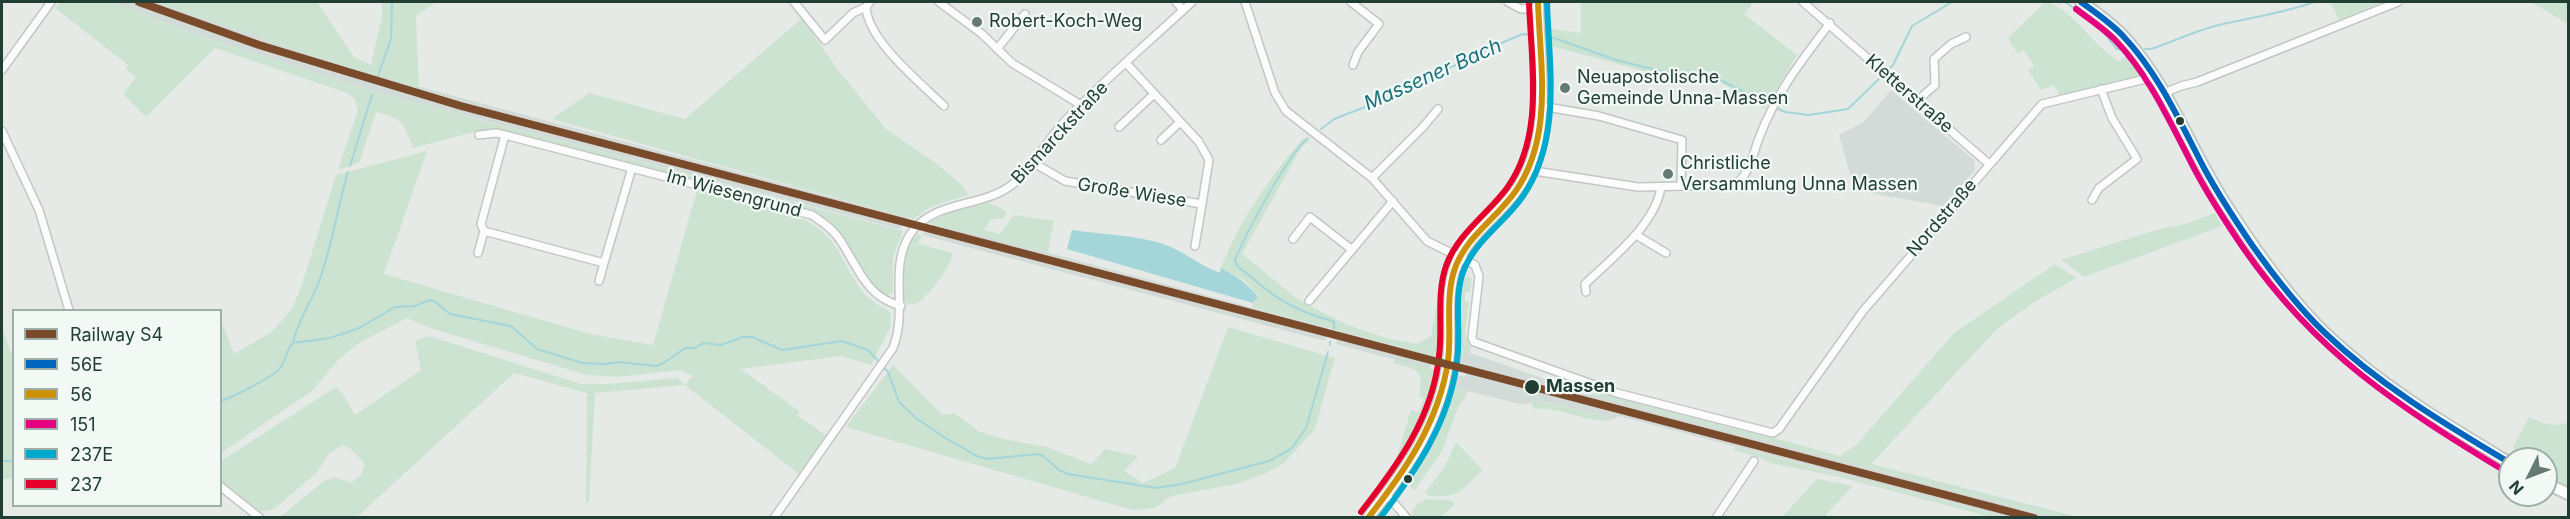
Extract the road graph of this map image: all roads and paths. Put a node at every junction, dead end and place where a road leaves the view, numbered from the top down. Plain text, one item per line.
1 (51, 2) edge
2 (794, 2) edge
3 (939, 2) edge
4 (1176, 2) edge
5 (1192, 2) edge
6 (1245, 2) edge
7 (1351, 2) edge
8 (1508, 2) edge
9 (1803, 2) edge
10 (2081, 2) edge
11 (2398, 2) edge
12 (868, 4) edge
13 (1538, 5) edge
14 (1183, 10) junction
15 (1025, 14) dead end
16 (1830, 23) junction
17 (1966, 37) dead end
18 (997, 49) junction
19 (1126, 63) junction
20 (1353, 65) dead end
21 (2, 69) edge
22 (2154, 77) junction
23 (2101, 89) junction
24 (2164, 93) junction
25 (1154, 94) junction
26 (1917, 102) junction
27 (1081, 105) junction
28 (944, 106) dead end
29 (1541, 106) junction
30 (1438, 109) dead end
31 (1180, 122) junction
32 (1119, 127) dead end
33 (2, 131) edge
34 (479, 135) dead end
35 (506, 135) junction
36 (1161, 140) dead end
37 (1032, 162) junction
38 (1989, 164) junction
39 (632, 168) junction
40 (1528, 170) junction
41 (1372, 178) junction
42 (1681, 186) junction
43 (1661, 187) junction
44 (2092, 200) dead end
45 (1393, 201) junction
46 (1202, 204) junction
47 (484, 231) junction
48 (1636, 235) junction
49 (1293, 239) dead end
50 (1195, 246) dead end
51 (1351, 249) junction
52 (478, 253) dead end
53 (1666, 253) dead end
54 (1459, 256) junction
55 (604, 263) junction
56 (599, 280) dead end
57 (1586, 292) dead end
58 (1309, 302) dead end
59 (901, 306) junction
60 (69, 309) edge
61 (2498, 456) edge
62 (1754, 461) dead end
63 (222, 488) edge
64 (1386, 494) junction
65 (260, 518) edge
66 (774, 518) edge
67 (1368, 518) edge
68 (1407, 518) edge
69 (1716, 518) edge

1 - 21 street
2 - 12 street
3 - 18 street
4 - 14 street
5 - 14 street, Bismarckstraße
6 - 41 street
7 - 20 street
8 - 13 street
9 - 16 street, Kletterstraße
10 - 22 main road
11 - 24 street
12 - 28 street
13 - 29 main road
14 - 19 street, Bismarckstraße
15 - 18 street
16 - 26 street, Kletterstraße
16 - 42 street
17 - 26 street
18 - 27 street
19 - 25 street, Große Wiese
19 - 27 street, Bismarckstraße
22 - 23 street, Nordstraße
22 - 24 main road
23 - 38 street, Nordstraße
23 - 44 street
24 - 61 main road
25 - 31 street, Große Wiese
25 - 32 street
26 - 38 street, Kletterstraße
27 - 37 street, Bismarckstraße
29 - 40 main road
29 - 42 street
30 - 41 street
31 - 36 street
31 - 46 street, Große Wiese
33 - 60 street
34 - 35 street, Im Wiesengrund
35 - 39 street, Im Wiesengrund
35 - 47 street
37 - 46 street, Große Wiese
37 - 59 street, Bismarckstraße
38 - 54 street, Nordstraße
39 - 55 street
39 - 59 street, Im Wiesengrund
40 - 43 street
40 - 54 main road
41 - 45 street
42 - 43 street
43 - 48 street
45 - 51 street
45 - 54 street
46 - 50 street, Große Wiese
47 - 52 street
47 - 55 street
48 - 53 street
48 - 57 street
49 - 51 street
51 - 58 street
54 - 64 main road
55 - 56 street
59 - 66 street, Bismarckstraße
62 - 69 street
63 - 65 street
64 - 67 main road
64 - 68 street

